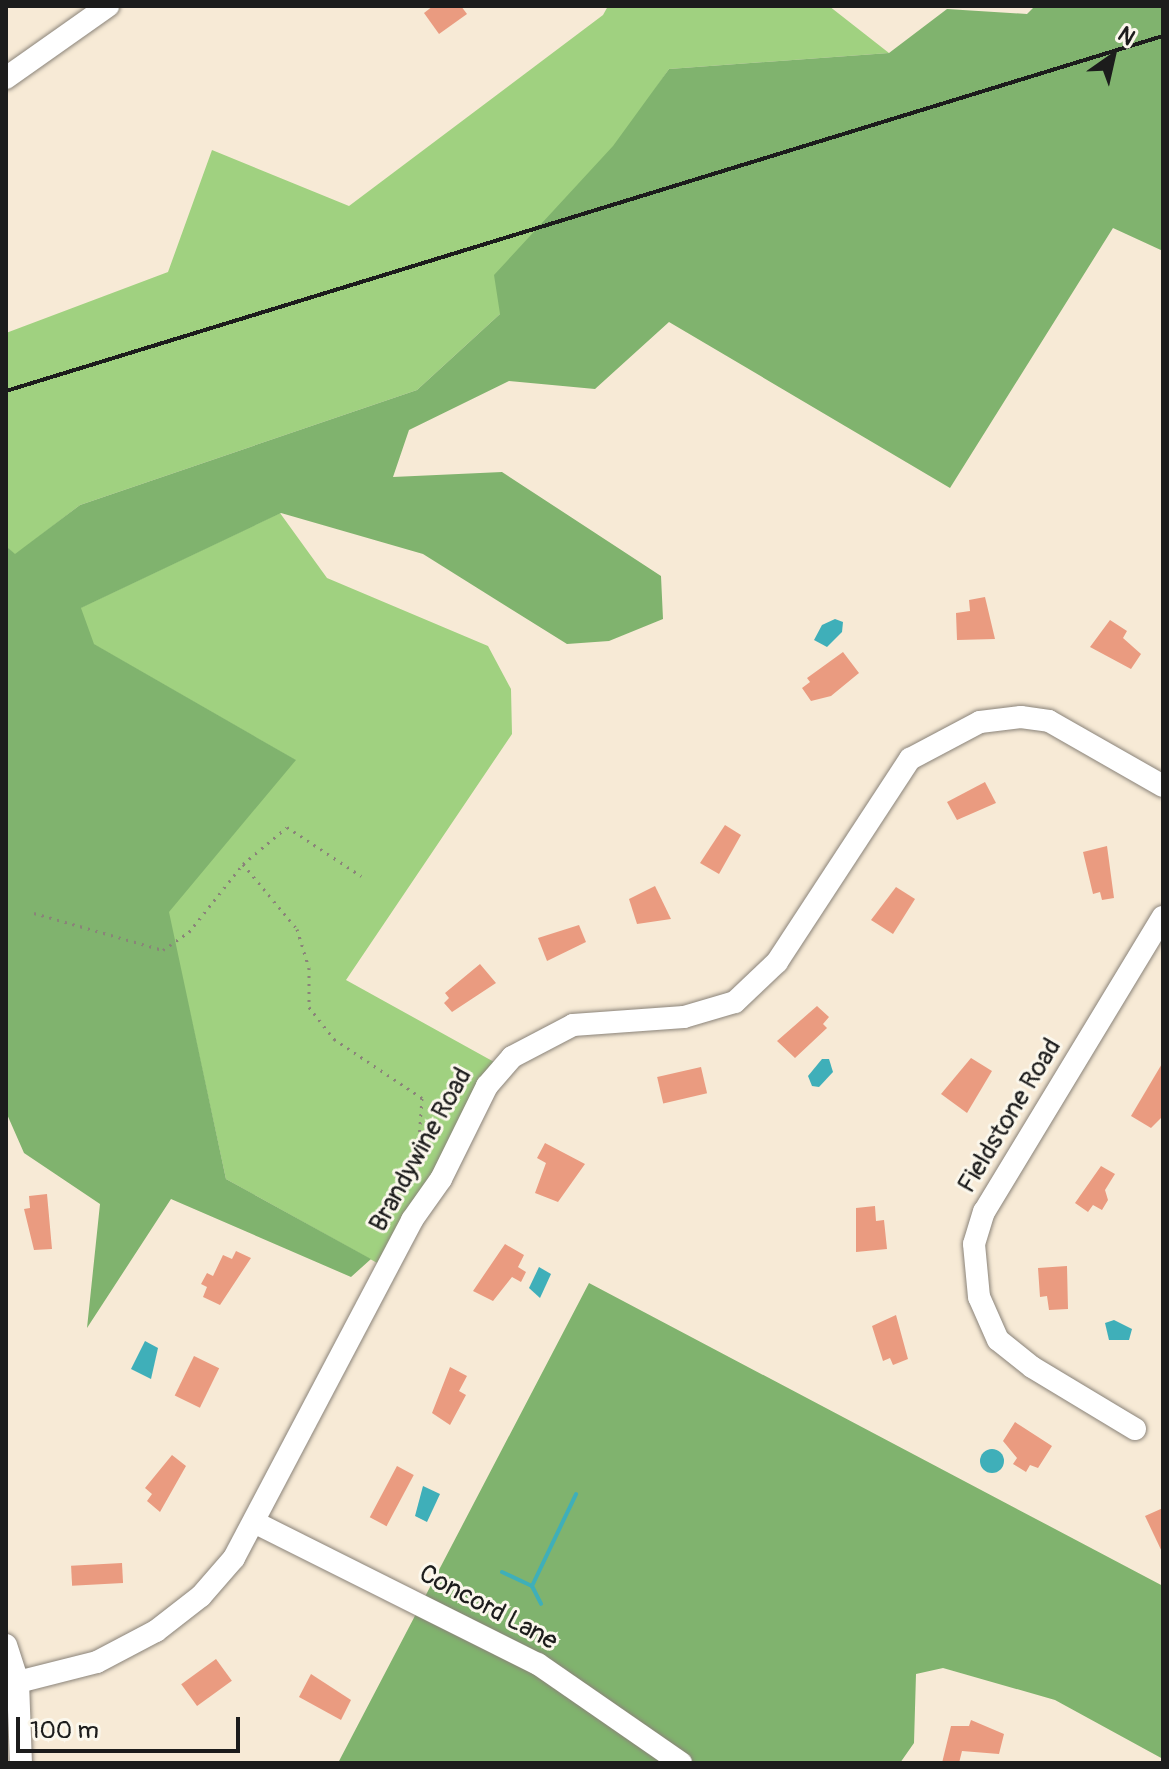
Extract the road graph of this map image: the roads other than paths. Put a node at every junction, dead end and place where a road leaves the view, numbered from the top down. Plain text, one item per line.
1 (108, 6) edge
2 (6, 78) edge
3 (1163, 786) edge
4 (1163, 917) edge
5 (1135, 1429) dead end
6 (256, 1523) junction
7 (6, 1645) edge
8 (18, 1682) junction
9 (21, 1763) edge
10 (681, 1763) edge

1 - 2 street
3 - 6 street, Brandywine Road
4 - 5 street, Fieldstone Road
6 - 8 street, Brandywine Road
6 - 10 street, Concord Lane
7 - 8 street
8 - 9 street

